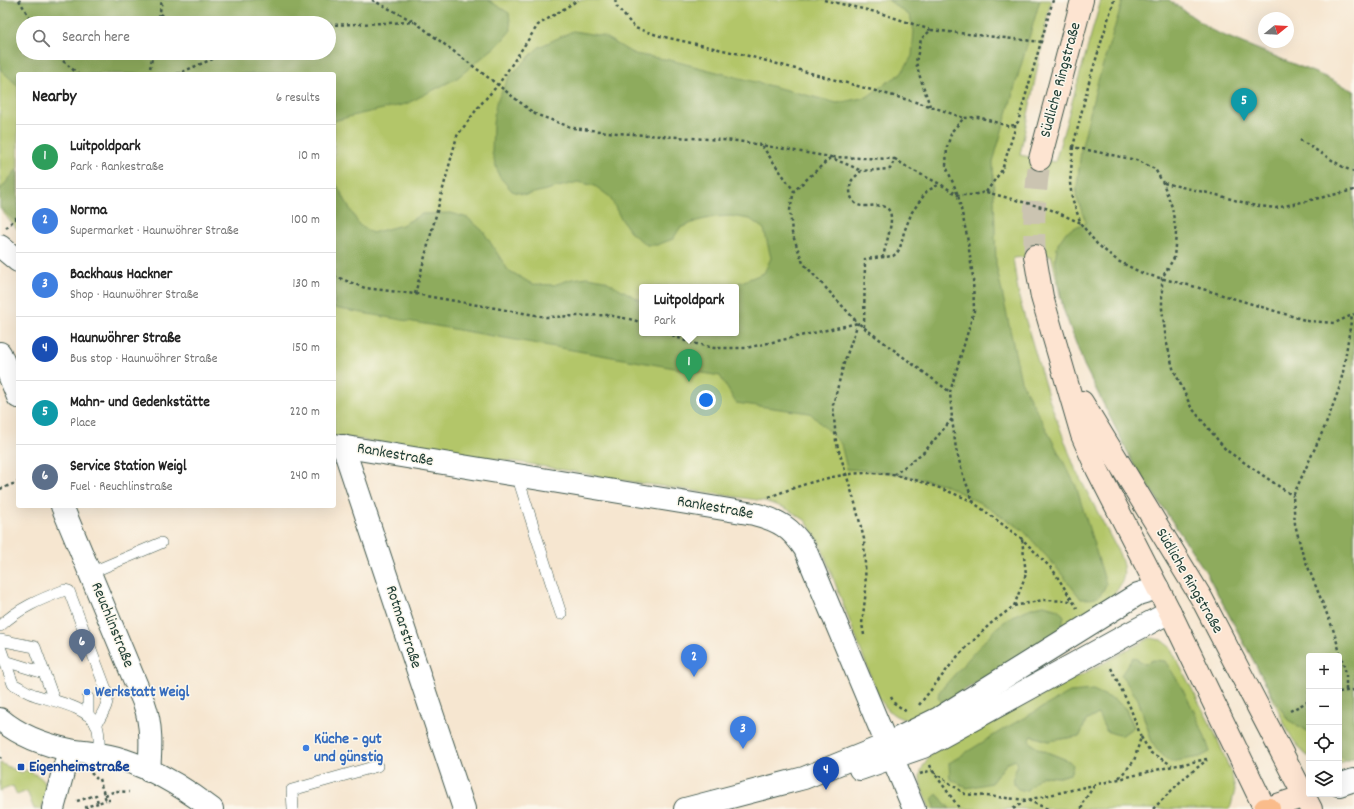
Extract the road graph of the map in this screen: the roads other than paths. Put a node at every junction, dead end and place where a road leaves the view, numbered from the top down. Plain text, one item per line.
1 (1082, 0) edge
2 (1040, 160) tunnel mouth
3 (2, 238) edge
4 (1035, 256) tunnel mouth
5 (16, 258) edge
6 (0, 353) edge
7 (1060, 358) junction
8 (16, 393) edge
9 (338, 445) edge
10 (517, 475) junction
11 (63, 508) edge
12 (162, 544) dead end
13 (1173, 553) junction
14 (90, 573) junction
15 (1158, 590) junction
16 (1202, 600) junction
17 (1170, 612) junction
18 (561, 614) dead end
19 (0, 626) edge
20 (0, 640) edge
21 (0, 647) edge
22 (5, 661) junction
23 (44, 673) junction
24 (88, 698) dead end
25 (54, 700) junction
26 (105, 708) junction
27 (88, 715) junction
28 (0, 719) edge
29 (96, 725) junction
30 (69, 750) junction
31 (890, 751) junction
32 (99, 753) junction
33 (377, 766) dead end
34 (149, 771) junction
35 (1354, 780) edge
36 (1342, 784) edge
37 (1309, 800) edge
38 (695, 808) edge
39 (53, 809) edge
40 (212, 809) edge
41 (293, 809) edge
42 (464, 809) edge
43 (914, 809) edge
44 (1265, 809) edge
45 (1269, 809) edge

1 - 2 main road, Südliche Ringstraße
3 - 5 street
4 - 7 main road, Südliche Ringstraße
6 - 8 street
7 - 13 main road, Südliche Ringstraße
7 - 15 main road, Südliche Ringstraße
9 - 10 street, Rankestraße
9 - 42 street, Rotmarstraße
10 - 18 lane
10 - 31 street, Rankestraße
11 - 14 street, Reuchlinstraße
12 - 14 lane
13 - 15 main road
13 - 16 main road, Südliche Ringstraße
14 - 34 street, Reuchlinstraße
15 - 16 main road
15 - 17 main road
15 - 31 street
16 - 37 main road, Südliche Ringstraße
17 - 31 street
17 - 44 main road, Südliche Ringstraße
19 - 26 lane
20 - 23 lane
21 - 22 lane
22 - 23 lane
22 - 25 lane
23 - 25 lane
24 - 27 lane
25 - 27 lane
26 - 27 lane
26 - 29 lane
27 - 29 lane
28 - 30 street
29 - 32 lane
30 - 32 street
30 - 39 street
31 - 38 street
31 - 43 street, Rankestraße
32 - 34 street
33 - 41 lane
34 - 40 street
35 - 36 street
37 - 44 main road
44 - 45 main road

